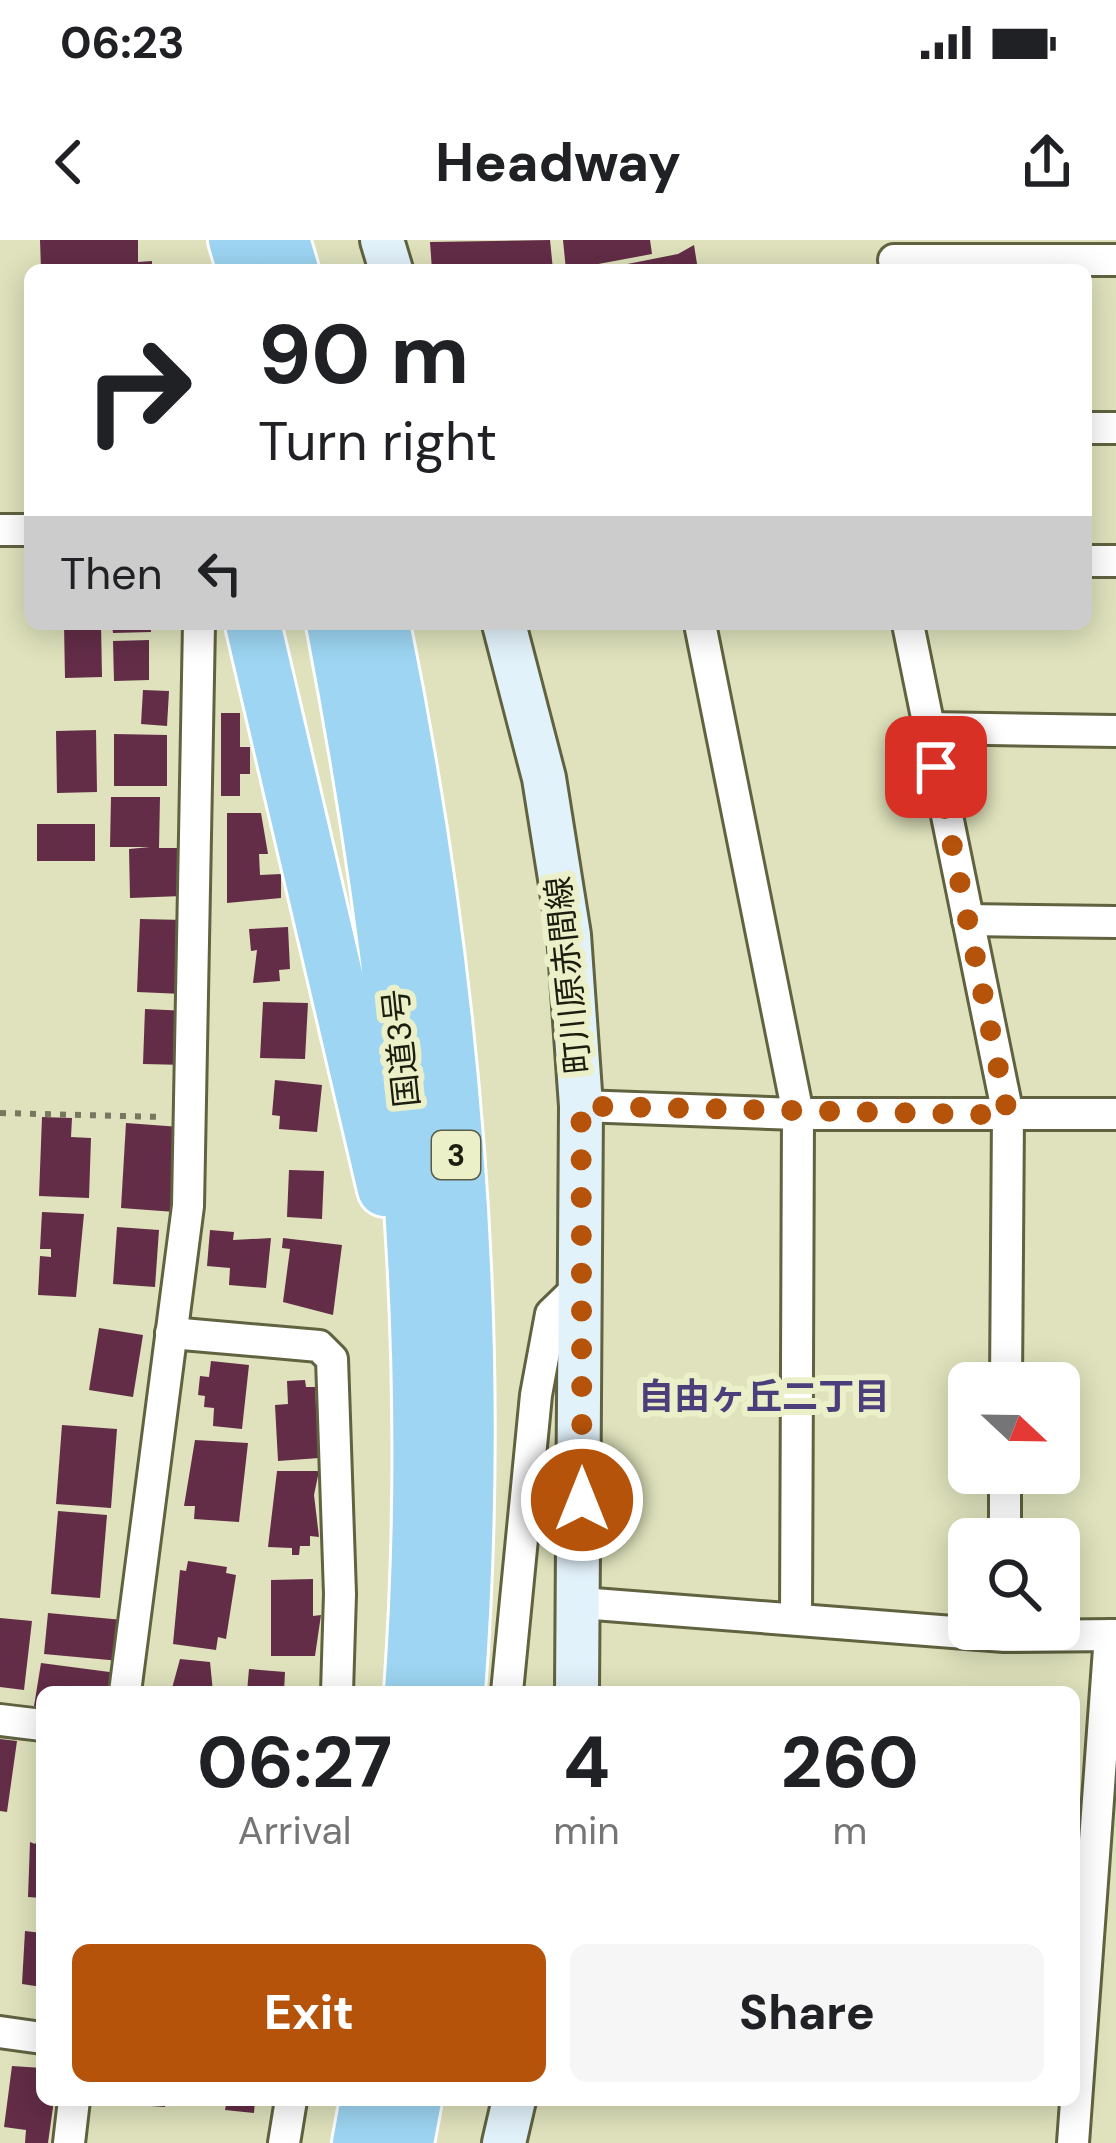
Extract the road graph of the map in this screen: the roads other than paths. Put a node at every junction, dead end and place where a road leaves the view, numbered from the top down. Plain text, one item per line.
1 (894, 257) edge
2 (1116, 260) edge
3 (199, 630) edge
4 (254, 630) edge
5 (335, 630) edge
6 (383, 630) edge
7 (506, 630) edge
8 (701, 630) edge
9 (909, 630) edge
10 (928, 728) junction
11 (1116, 731) edge
12 (968, 920) junction
13 (1116, 922) edge
14 (581, 1106) junction
15 (798, 1114) junction
16 (1116, 1114) edge
17 (1008, 1115) junction
18 (582, 1284) junction
19 (171, 1334) junction
20 (1006, 1362) edge
21 (420, 1369) junction
22 (581, 1603) junction
23 (796, 1618) junction
24 (948, 1629) edge
25 (1080, 1634) edge
26 (1113, 1635) edge
27 (126, 1686) edge
28 (337, 1686) edge
29 (412, 1686) edge
30 (457, 1686) edge
31 (508, 1686) edge
32 (577, 1686) edge
33 (0, 1720) edge
34 (36, 1724) edge
35 (0, 2032) edge
36 (36, 2037) edge
37 (1080, 2054) edge
38 (73, 2106) edge
39 (290, 2106) edge
40 (367, 2106) edge
41 (413, 2106) edge
42 (424, 2106) edge
43 (513, 2106) edge
44 (1076, 2106) edge
45 (69, 2143) edge
46 (284, 2143) edge
47 (360, 2143) edge
48 (410, 2143) edge
49 (505, 2143) edge
50 (1073, 2143) edge

1 - 2 street
3 - 19 street
4 - 21 highway
5 - 21 highway, 国道3号 / 3
6 - 30 highway, 国道3号 / 3
7 - 14 main road, 町川原赤間線
8 - 15 street
9 - 10 street
10 - 11 street
10 - 12 street
12 - 13 street
12 - 17 street
14 - 15 street
14 - 18 main road, 町川原赤間線
15 - 17 street
15 - 23 street
16 - 17 street
17 - 20 street
18 - 22 main road, 町川原赤間線
18 - 31 street
19 - 27 street
19 - 28 street
21 - 29 highway, 国道3号 / 3
22 - 23 street
22 - 32 main road, 町川原赤間線
23 - 24 street
25 - 26 street
26 - 37 street
33 - 34 street
35 - 36 street
38 - 45 street
39 - 46 street
40 - 47 highway
41 - 48 highway
42 - 48 street
43 - 49 main road
44 - 50 street

